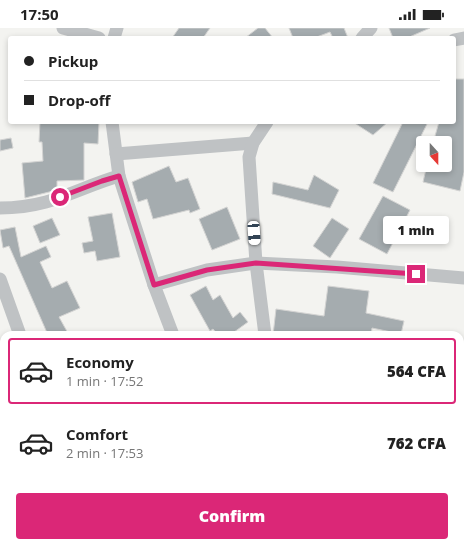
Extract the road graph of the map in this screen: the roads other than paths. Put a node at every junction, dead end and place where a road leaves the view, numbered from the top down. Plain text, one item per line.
1 (64, 28) edge
2 (371, 28) edge
3 (92, 36) edge
4 (364, 36) edge
5 (112, 124) edge
6 (266, 124) edge
7 (253, 144) junction
8 (116, 154) junction
9 (119, 176) junction
10 (0, 208) edge
11 (256, 263) junction
12 (464, 278) edge
13 (0, 279) edge
14 (154, 285) junction
15 (19, 331) edge
16 (171, 331) edge
17 (264, 331) edge

1 - 3 street
2 - 4 street
5 - 8 street
6 - 7 street
7 - 8 street
7 - 11 street
8 - 9 street
9 - 10 street
9 - 14 street
11 - 12 street
11 - 14 street
11 - 17 street
13 - 15 street
14 - 16 street

